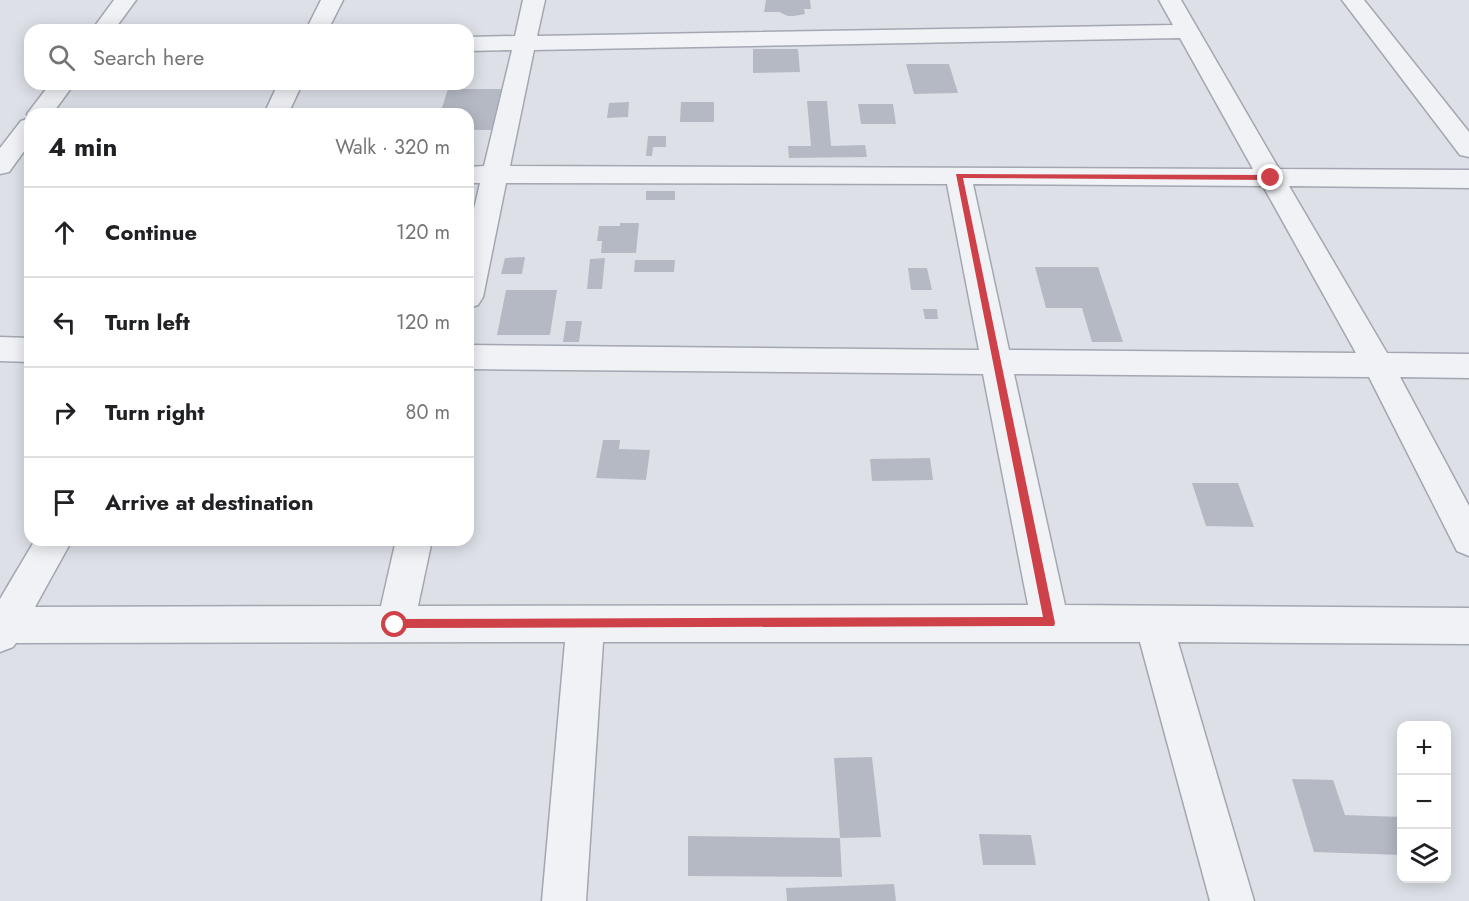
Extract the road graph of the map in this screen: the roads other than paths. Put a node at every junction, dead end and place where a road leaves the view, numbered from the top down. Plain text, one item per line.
1 (125, 0) edge
2 (332, 0) edge
3 (534, 0) edge
4 (1170, 0) edge
5 (1353, 0) edge
6 (107, 24) edge
7 (320, 24) edge
8 (1188, 31) junction
9 (474, 44) edge
10 (524, 44) junction
11 (57, 90) edge
12 (287, 90) edge
13 (44, 108) edge
14 (279, 108) edge
15 (24, 134) edge
16 (1469, 149) edge
17 (0, 166) edge
18 (496, 175) junction
19 (474, 176) edge
20 (958, 176) junction
21 (1271, 178) junction
22 (1469, 179) edge
23 (474, 271) edge
24 (0, 350) edge
25 (24, 350) edge
26 (474, 357) edge
27 (996, 362) junction
28 (1378, 365) junction
29 (1469, 366) edge
30 (1469, 540) edge
31 (50, 546) edge
32 (413, 546) edge
33 (1050, 623) junction
34 (585, 624) junction
35 (1154, 624) junction
36 (395, 625) junction
37 (1469, 626) edge
38 (1, 628) edge
39 (564, 901) edge
40 (1232, 901) edge

1 - 6 street
2 - 7 street
3 - 10 street
4 - 8 street
5 - 16 street
8 - 10 street
8 - 21 street
9 - 10 street
10 - 18 street
11 - 13 street
12 - 14 street
15 - 17 street
18 - 19 street
18 - 20 street
18 - 23 street
20 - 21 street
20 - 27 street
21 - 22 street
21 - 28 street
24 - 25 street
26 - 27 street
27 - 28 street
27 - 33 street
28 - 29 street
28 - 30 street
31 - 38 street
32 - 36 street
33 - 34 street
33 - 35 street
34 - 36 street
34 - 39 street
35 - 37 street
35 - 40 street
36 - 38 street

